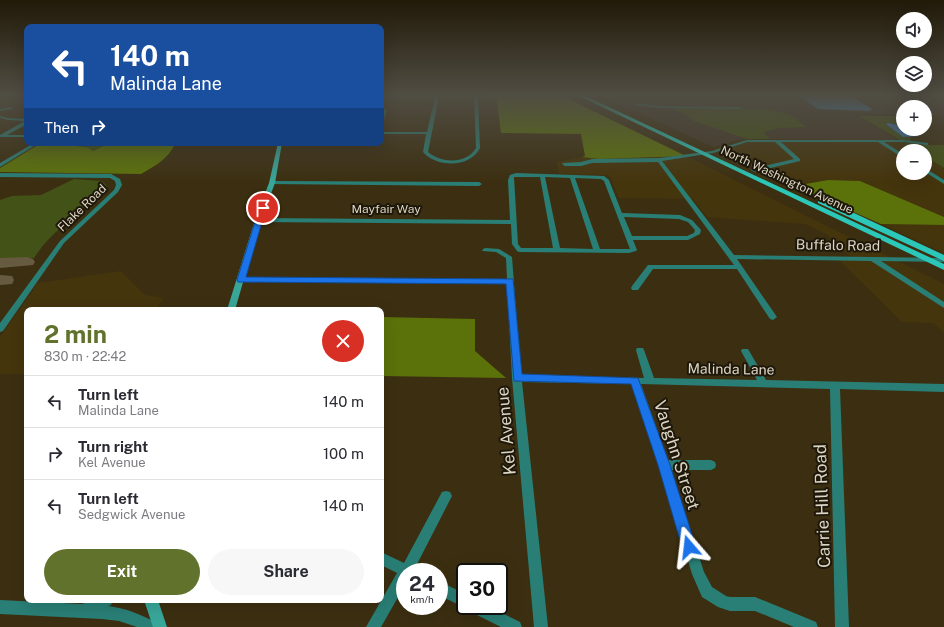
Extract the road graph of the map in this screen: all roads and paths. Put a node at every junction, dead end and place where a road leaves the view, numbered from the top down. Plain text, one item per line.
1 (23, 123) edge
2 (431, 123) edge
3 (477, 123) edge
4 (639, 123) edge
5 (650, 123) edge
6 (384, 133) edge
7 (428, 134) junction
8 (0, 136) edge
9 (24, 136) edge
10 (776, 141) junction
11 (880, 141) junction
12 (926, 144) dead end
13 (32, 146) edge
14 (279, 146) edge
15 (896, 151) edge
16 (713, 152) junction
17 (703, 154) junction
18 (659, 160) junction
19 (565, 164) dead end
20 (0, 165) edge
21 (754, 170) junction
22 (932, 174) edge
23 (0, 175) edge
24 (542, 175) junction
25 (572, 176) junction
26 (944, 182) edge
27 (272, 183) junction
28 (479, 184) dead end
29 (620, 215) junction
30 (258, 220) junction
31 (513, 222) junction
32 (631, 238) junction
33 (485, 250) dead end
34 (557, 251) junction
35 (597, 251) junction
36 (732, 257) junction
37 (872, 259) junction
38 (944, 259) edge
39 (929, 260) junction
40 (739, 267) junction
41 (944, 267) edge
42 (241, 280) junction
43 (510, 281) junction
44 (635, 288) dead end
45 (944, 306) edge
46 (232, 307) edge
47 (773, 317) dead end
48 (0, 329) edge
49 (640, 350) dead end
50 (745, 351) dead end
51 (517, 378) junction
52 (634, 380) junction
53 (650, 381) junction
54 (763, 383) junction
55 (836, 385) junction
56 (944, 388) edge
57 (664, 465) junction
58 (711, 465) dead end
59 (446, 496) dead end
60 (384, 560) edge
61 (411, 563) edge
62 (396, 566) edge
63 (396, 589) edge
64 (100, 603) edge
65 (152, 603) edge
66 (0, 607) edge
67 (83, 611) junction
68 (492, 615) edge
69 (150, 627) edge
70 (160, 627) edge
71 (373, 627) edge
72 (515, 627) edge
73 (541, 627) edge
74 (811, 627) edge
75 (842, 627) edge

1 - 8 street
2 - 7 street
3 - 7 street
4 - 17 main road, North Washington Avenue
5 - 16 main road, North Washington Avenue
6 - 7 street
8 - 9 street
10 - 11 street
10 - 16 street
10 - 21 street
11 - 12 street
11 - 15 street
13 - 20 street
14 - 27 street
16 - 17 street
16 - 21 main road, North Washington Avenue
17 - 18 street
17 - 39 main road, North Washington Avenue
18 - 19 street
18 - 36 street
21 - 38 main road, North Washington Avenue
22 - 26 street
23 - 48 street, Flake Road
24 - 25 street
24 - 31 street
24 - 34 street
25 - 29 street
25 - 35 street
27 - 28 street
27 - 30 street
29 - 32 street
29 - 32 street
30 - 31 street, Mayfair Way
30 - 42 street
31 - 34 street
32 - 35 street
33 - 43 street, Kel Avenue
34 - 35 street
36 - 37 street, Buffalo Road
36 - 40 street
37 - 39 street, Buffalo Road
37 - 45 street
38 - 39 street, Buffalo Road
39 - 41 main road, North Washington Avenue
40 - 44 street
40 - 47 street
42 - 43 street
42 - 46 street
43 - 51 street, Kel Avenue
49 - 53 street
50 - 54 street
51 - 52 street, Malinda Lane
51 - 73 street, Kel Avenue
52 - 53 street, Malinda Lane
52 - 57 street, Vaughn Street
53 - 54 street, Malinda Lane
54 - 55 street, Malinda Lane
55 - 56 street, Malinda Lane
55 - 75 street, Carrie Hill Road
57 - 58 street
57 - 74 street, Vaughn Street
59 - 61 street
60 - 62 street
63 - 71 street
64 - 67 street
65 - 70 street
66 - 67 street
67 - 69 street
68 - 72 street

